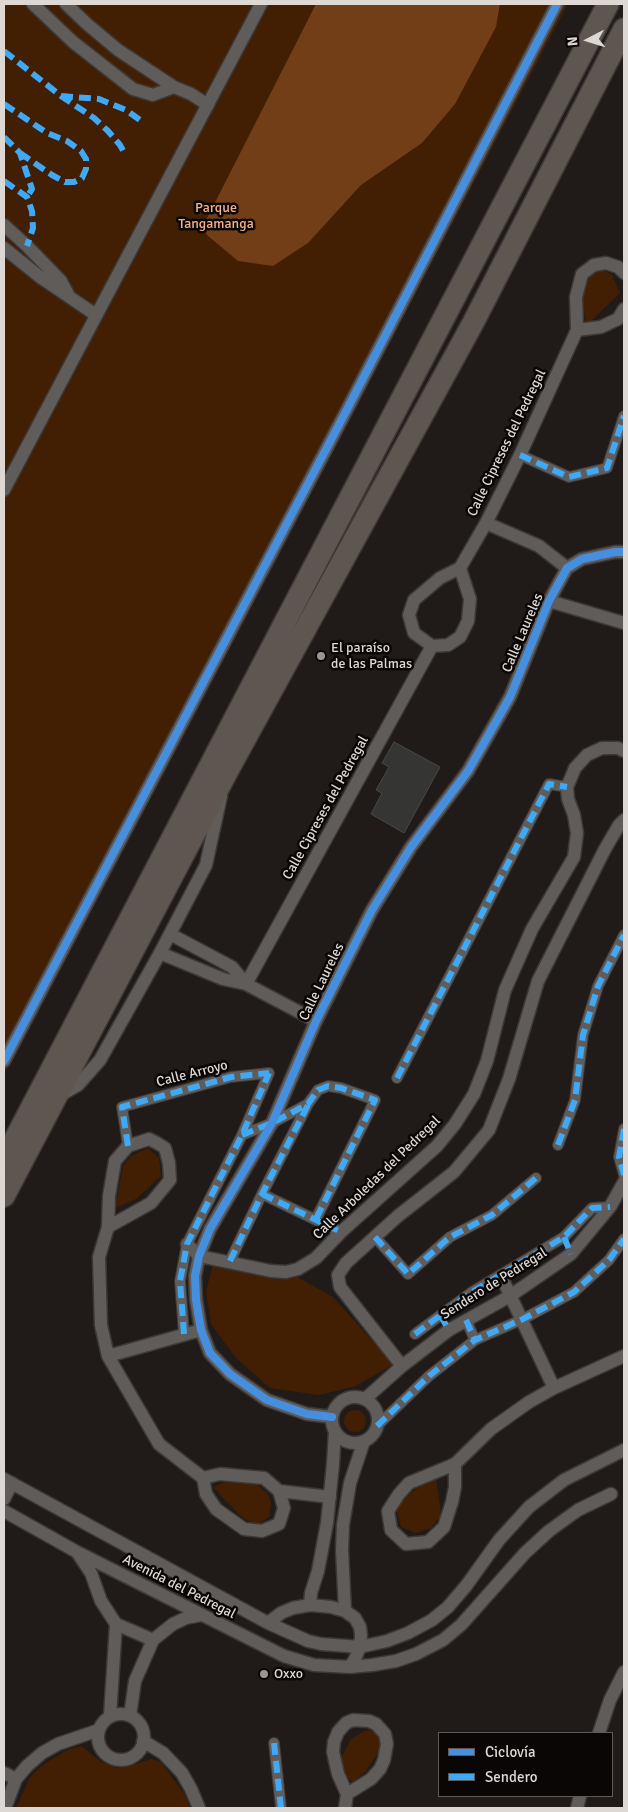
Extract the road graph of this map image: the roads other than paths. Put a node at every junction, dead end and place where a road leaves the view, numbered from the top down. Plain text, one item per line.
1 (33, 4) edge
2 (66, 4) edge
3 (261, 4) edge
4 (557, 4) edge
5 (608, 4) edge
6 (624, 29) edge
7 (174, 87) junction
8 (208, 104) junction
9 (4, 225) edge
10 (4, 248) edge
11 (624, 273) edge
12 (70, 297) junction
13 (624, 309) edge
14 (96, 315) junction
15 (577, 330) junction
16 (624, 416) edge
17 (520, 455) junction
18 (4, 490) edge
19 (486, 523) junction
20 (624, 552) edge
21 (460, 568) junction
22 (567, 568) junction
23 (549, 602) junction
24 (624, 624) edge
25 (432, 646) junction
26 (624, 751) edge
27 (226, 772) junction
28 (567, 787) junction
29 (624, 820) edge
30 (170, 934) junction
31 (624, 935) edge
32 (160, 953) junction
33 (246, 984) junction
34 (316, 1021) junction
35 (4, 1061) edge
36 (397, 1078) dead end
37 (54, 1098) junction
38 (308, 1104) junction
39 (272, 1123) junction
40 (624, 1132) edge
41 (242, 1135) junction
42 (558, 1145) dead end
43 (128, 1146) junction
44 (4, 1160) edge
45 (624, 1175) edge
46 (536, 1178) dead end
47 (624, 1182) edge
48 (262, 1194) junction
49 (4, 1196) edge
50 (610, 1207) junction
51 (316, 1219) junction
52 (108, 1226) junction
53 (341, 1232) junction
54 (375, 1237) junction
55 (564, 1237) junction
56 (624, 1240) edge
57 (187, 1244) junction
58 (571, 1254) junction
59 (199, 1256) junction
60 (230, 1262) junction
61 (500, 1276) junction
62 (510, 1296) junction
63 (440, 1315) junction
64 (522, 1319) junction
65 (466, 1320) junction
66 (201, 1330) junction
67 (449, 1330) junction
68 (184, 1334) junction
69 (415, 1334) dead end
70 (475, 1340) junction
71 (108, 1356) junction
72 (624, 1356) edge
73 (402, 1366) junction
74 (554, 1388) junction
75 (365, 1399) junction
76 (332, 1417) junction
77 (377, 1426) junction
78 (334, 1431) junction
79 (364, 1442) junction
80 (624, 1450) edge
81 (455, 1464) junction
82 (203, 1478) junction
83 (8, 1481) edge
84 (279, 1491) junction
85 (611, 1494) dead end
86 (330, 1497) junction
87 (4, 1499) edge
88 (4, 1511) edge
89 (327, 1523) junction
90 (343, 1526) junction
91 (77, 1552) junction
92 (310, 1606) junction
93 (345, 1611) junction
94 (201, 1616) junction
95 (268, 1623) junction
96 (116, 1624) junction
97 (153, 1640) junction
98 (360, 1646) junction
99 (350, 1666) junction
100 (624, 1672) edge
101 (113, 1676) junction
102 (135, 1681) junction
103 (110, 1716) junction
104 (130, 1716) junction
105 (100, 1730) junction
106 (599, 1732) edge
107 (143, 1741) junction
108 (274, 1743) dead end
109 (4, 1773) edge
110 (16, 1779) junction
111 (347, 1794) junction
112 (6, 1808) edge
113 (199, 1808) edge
114 (281, 1808) edge
115 (345, 1808) edge

1 - 7 street
2 - 7 street
3 - 8 street
4 - 35 street
5 - 44 highway
6 - 27 highway
7 - 8 street
8 - 14 street
9 - 12 street
10 - 12 street
11 - 15 street, Calle Cipreses del Pedregal
12 - 14 street
13 - 15 street
14 - 18 street
15 - 17 street, Calle Cipreses del Pedregal
16 - 17 street
17 - 19 street, Calle Cipreses del Pedregal
19 - 21 street, Calle Cipreses del Pedregal
19 - 22 street
20 - 22 street
21 - 25 street
21 - 25 street
22 - 23 street, Calle Laureles
23 - 24 street
23 - 34 street, Calle Laureles
25 - 33 street, Calle Cipreses del Pedregal
26 - 28 street
27 - 30 street
27 - 37 highway
28 - 36 street
28 - 53 street, Calle Arboledas del Pedregal
29 - 54 street
30 - 32 street
30 - 33 street
31 - 42 street
32 - 33 street
32 - 37 street
33 - 34 street
34 - 39 street, Calle Laureles
37 - 49 highway
38 - 39 street
38 - 48 street
38 - 51 street
39 - 41 street
39 - 59 street, Calle Laureles
40 - 45 street
41 - 43 street, Calle Arroyo
41 - 57 street
43 - 52 street
43 - 52 street
46 - 54 street
47 - 50 street, Sendero de Pedregal
48 - 51 street
48 - 60 street
50 - 55 street
50 - 58 street, Sendero de Pedregal
51 - 53 street
52 - 71 street
53 - 60 street, Calle Arboledas del Pedregal
54 - 73 street
55 - 58 street
55 - 61 street
56 - 64 street
57 - 59 street
57 - 68 street
58 - 62 street, Sendero de Pedregal
59 - 60 street, Calle Arboledas del Pedregal
59 - 66 street, Calle Laureles
61 - 62 street
61 - 63 street
62 - 64 street
62 - 65 street, Sendero de Pedregal
63 - 67 street
63 - 69 street
64 - 70 street
64 - 74 street
65 - 67 street, Sendero de Pedregal
65 - 70 street
66 - 68 street
66 - 76 street, Calle Laureles
67 - 73 street, Sendero de Pedregal
68 - 71 street
70 - 77 street
71 - 82 street
72 - 74 street
73 - 75 street, Sendero de Pedregal
74 - 81 street
75 - 76 street
75 - 77 street
76 - 78 street
77 - 79 street
78 - 79 street
78 - 86 street
79 - 90 street
80 - 98 street, Avenida del Pedregal
81 - 81 street
82 - 84 street
82 - 84 street
83 - 87 street
83 - 95 street, Avenida del Pedregal
84 - 86 street
85 - 99 street, Avenida del Pedregal
86 - 89 street
88 - 91 street, Avenida del Pedregal
89 - 90 street
89 - 92 street
90 - 93 street
91 - 94 street, Avenida del Pedregal
91 - 96 street
92 - 93 street
92 - 95 street
93 - 98 street
94 - 97 street
94 - 99 street, Avenida del Pedregal
95 - 98 street, Avenida del Pedregal
96 - 97 street
96 - 101 street
97 - 102 street
98 - 99 street
100 - 106 street
101 - 102 street
101 - 103 street
102 - 104 street
103 - 104 street
103 - 105 street
104 - 107 street
105 - 107 street
105 - 110 street
107 - 113 street
108 - 114 street
109 - 110 street
110 - 112 street
111 - 111 street
111 - 115 street

